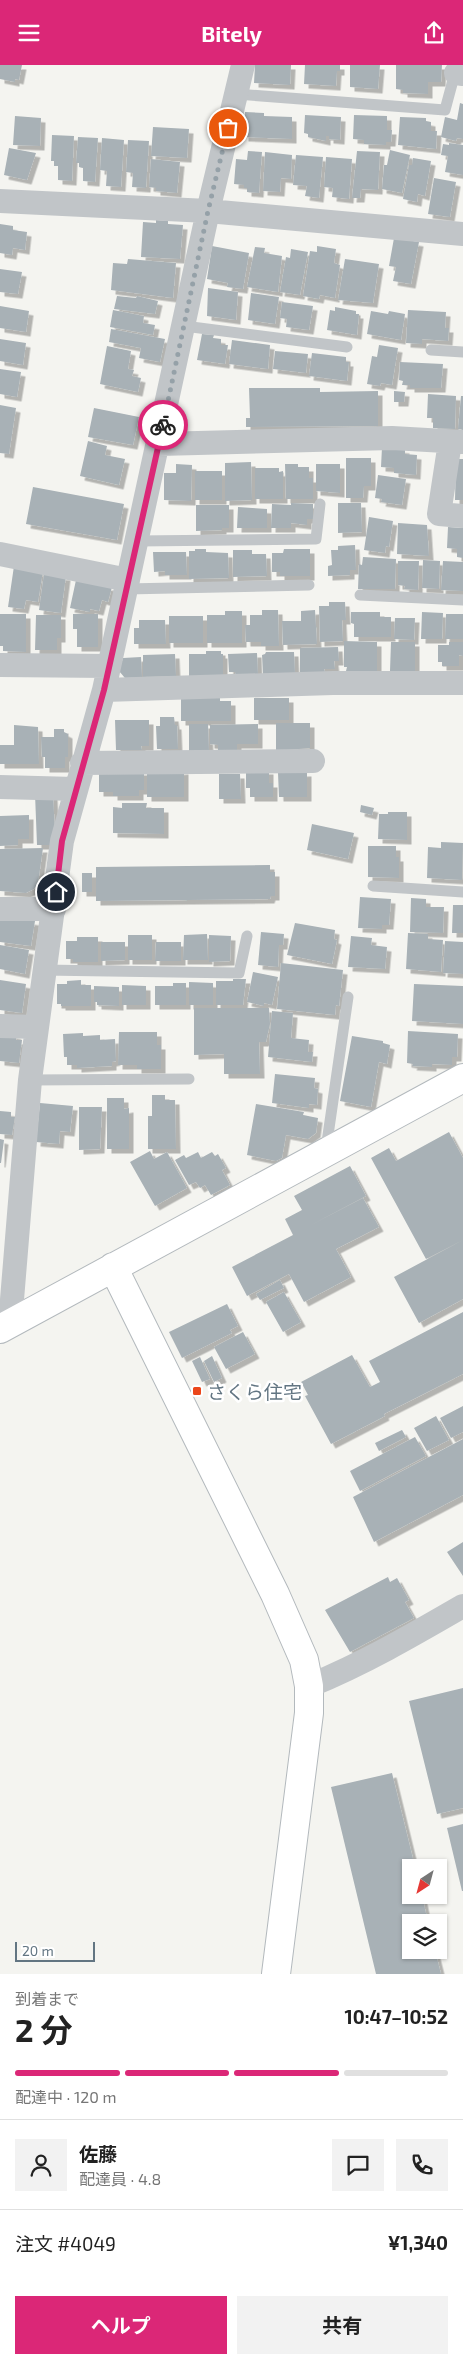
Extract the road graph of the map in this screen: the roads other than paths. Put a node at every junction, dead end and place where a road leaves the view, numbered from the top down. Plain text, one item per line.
1 (243, 65) edge
2 (459, 71) edge
3 (236, 95) junction
4 (0, 201) edge
5 (208, 211) junction
6 (463, 234) edge
7 (184, 326) junction
8 (348, 347) dead end
9 (431, 350) dead end
10 (463, 352) edge
11 (457, 442) edge
12 (158, 444) junction
13 (320, 504) dead end
14 (463, 516) edge
15 (137, 541) junction
16 (0, 554) edge
17 (127, 584) junction
18 (309, 585) dead end
19 (360, 595) dead end
20 (463, 601) edge
21 (0, 665) edge
22 (109, 666) junction
23 (463, 683) edge
24 (104, 690) junction
25 (313, 761) dead end
26 (82, 763) junction
27 (0, 787) edge
28 (75, 789) junction
29 (373, 886) dead end
30 (463, 892) edge
31 (0, 909) edge
32 (54, 909) junction
33 (247, 935) dead end
34 (43, 970) junction
35 (348, 997) dead end
36 (0, 1026) edge
37 (37, 1027) junction
38 (463, 1078) edge
39 (189, 1079) dead end
40 (30, 1080) junction
41 (326, 1151) junction
42 (113, 1267) junction
43 (5, 1327) edge
44 (463, 1606) edge
45 (309, 1686) junction
46 (276, 1974) edge

1 - 3 street
2 - 3 lane
3 - 5 street
4 - 5 street
5 - 6 street
5 - 7 street
7 - 8 lane
7 - 12 street
9 - 10 lane
11 - 12 street
11 - 14 street
12 - 15 street
13 - 15 lane
15 - 17 street
16 - 17 street
17 - 18 lane
17 - 22 street
19 - 20 lane
21 - 22 street
22 - 24 street
23 - 24 street
24 - 26 street
25 - 26 street
26 - 28 street
27 - 28 street
28 - 32 street
29 - 30 lane
31 - 32 street
32 - 34 street
33 - 34 lane
34 - 37 street
35 - 41 lane
36 - 37 street
37 - 40 street
38 - 41 street
39 - 40 lane
40 - 43 street
41 - 42 street
42 - 43 street
42 - 45 street
44 - 45 street
45 - 46 street

